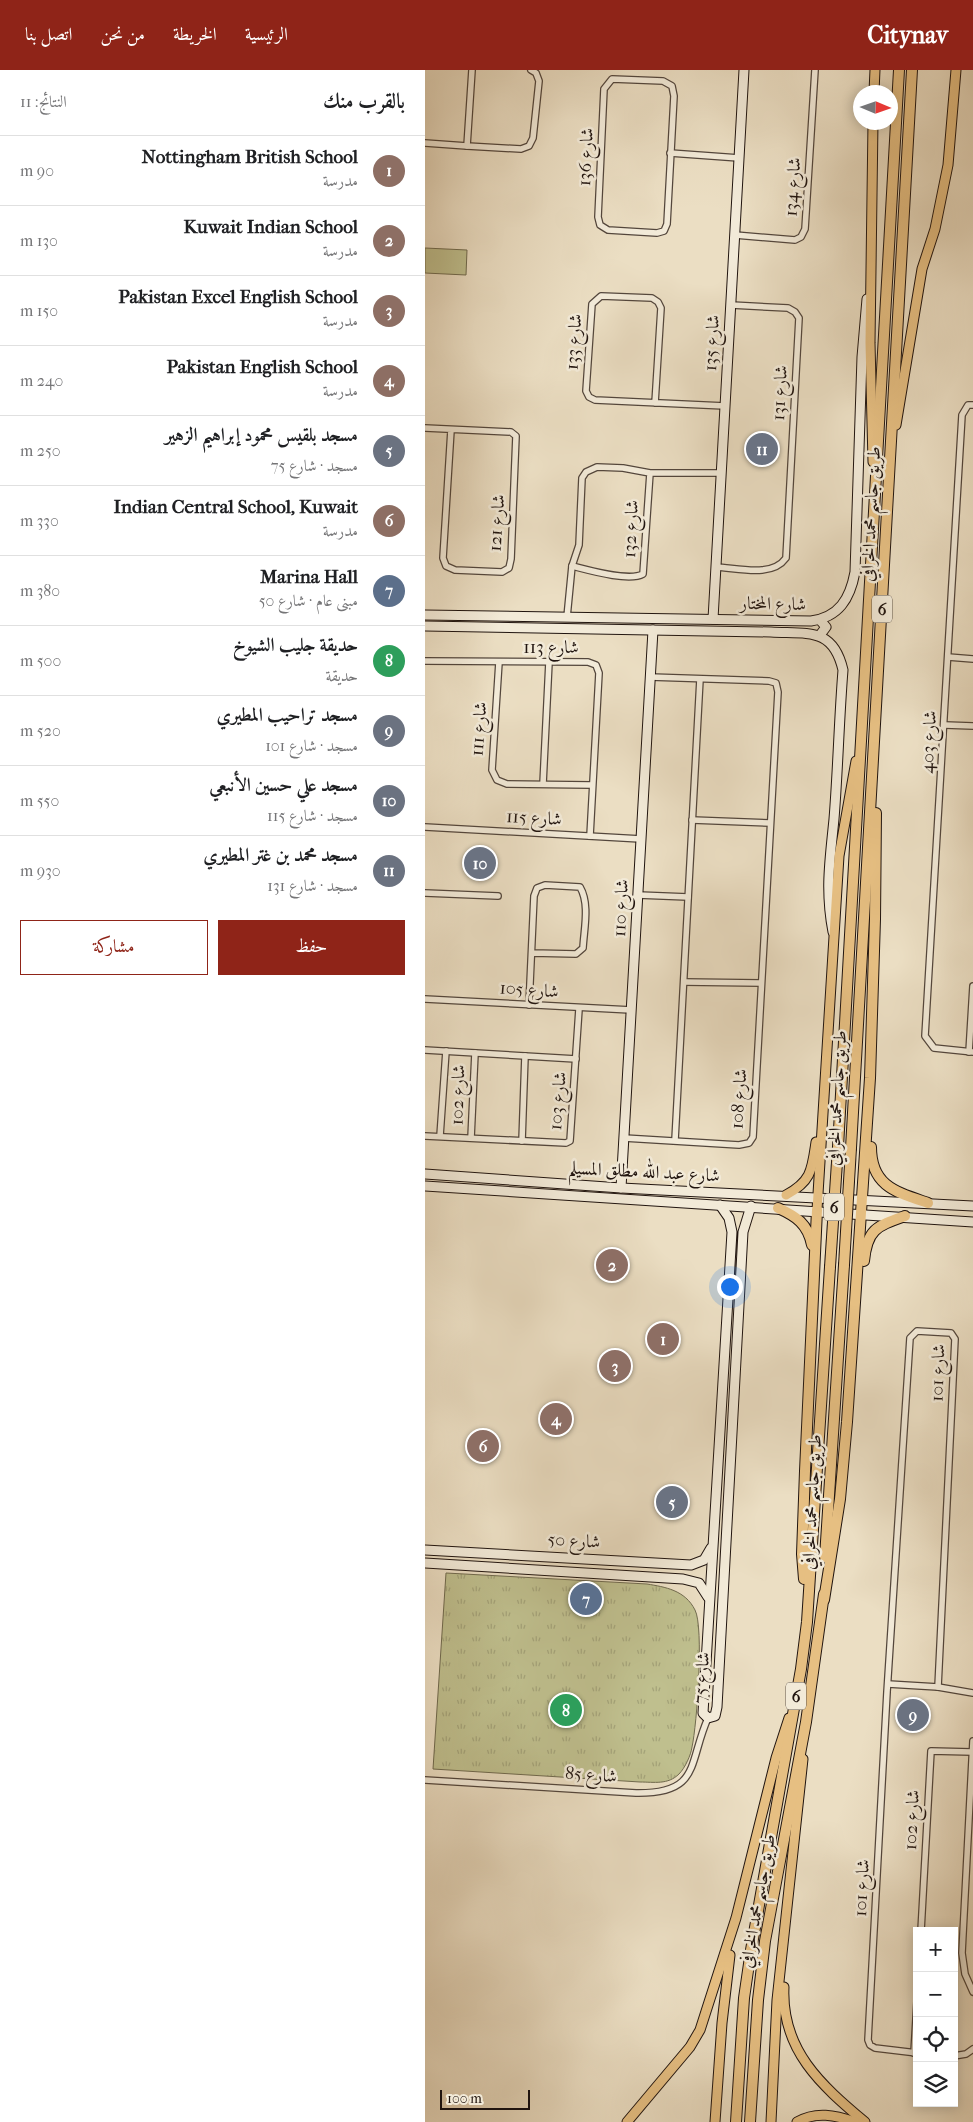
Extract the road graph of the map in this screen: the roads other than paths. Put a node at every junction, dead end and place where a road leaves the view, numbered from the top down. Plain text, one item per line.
1 (472, 70) edge
2 (531, 70) edge
3 (744, 70) edge
4 (815, 70) edge
5 (875, 70) edge
6 (899, 70) edge
7 (912, 70) edge
8 (957, 70) edge
9 (874, 85) edge
10 (873, 130) edge
11 (425, 143) edge
12 (467, 146) junction
13 (671, 153) junction
14 (739, 158) junction
15 (873, 217) junction
16 (735, 235) junction
17 (731, 304) junction
18 (655, 403) junction
19 (973, 405) edge
20 (725, 406) junction
21 (425, 428) edge
22 (451, 430) junction
23 (890, 458) junction
24 (650, 473) junction
25 (721, 474) junction
26 (873, 508) junction
27 (572, 566) junction
28 (716, 566) junction
29 (425, 615) edge
30 (527, 616) junction
31 (546, 617) junction
32 (567, 617) junction
33 (713, 619) junction
34 (820, 620) junction
35 (425, 626) edge
36 (526, 628) junction
37 (545, 628) junction
38 (653, 630) junction
39 (820, 635) junction
40 (949, 657) junction
41 (973, 659) edge
42 (425, 661) edge
43 (499, 662) junction
44 (549, 662) junction
45 (650, 676) junction
46 (700, 679) junction
47 (875, 718) junction
48 (945, 725) junction
49 (973, 726) edge
50 (861, 733) junction
51 (543, 784) junction
52 (591, 785) junction
53 (692, 820) junction
54 (769, 822) junction
55 (425, 827) edge
56 (590, 836) junction
57 (641, 838) junction
58 (425, 893) edge
59 (638, 895) junction
60 (497, 896) dead end
61 (688, 897) junction
62 (833, 936) junction
63 (532, 953) junction
64 (683, 982) junction
65 (760, 983) junction
66 (973, 986) edge
67 (425, 999) edge
68 (529, 1005) junction
69 (579, 1009) junction
70 (631, 1010) junction
71 (425, 1050) edge
72 (446, 1051) junction
73 (971, 1052) edge
74 (475, 1053) junction
75 (525, 1056) junction
76 (576, 1058) junction
77 (870, 1078) junction
78 (823, 1092) junction
79 (425, 1136) edge
80 (440, 1136) junction
81 (471, 1138) junction
82 (624, 1138) junction
83 (675, 1140) junction
84 (521, 1141) junction
85 (425, 1174) edge
86 (461, 1176) junction
87 (478, 1177) junction
88 (425, 1186) edge
89 (460, 1188) junction
90 (621, 1188) junction
91 (476, 1189) junction
92 (688, 1191) junction
93 (786, 1195) junction
94 (818, 1197) junction
95 (862, 1199) junction
96 (687, 1203) junction
97 (928, 1203) junction
98 (720, 1205) junction
99 (751, 1206) junction
100 (973, 1206) edge
101 (778, 1208) junction
102 (817, 1210) junction
103 (861, 1213) junction
104 (905, 1216) junction
105 (973, 1222) edge
106 (814, 1260) junction
107 (727, 1318) junction
108 (739, 1318) junction
109 (849, 1378) junction
110 (712, 1546) junction
111 (425, 1550) edge
112 (652, 1562) junction
113 (425, 1563) edge
114 (607, 1574) junction
115 (824, 1600) junction
116 (709, 1603) junction
117 (722, 1608) junction
118 (807, 1622) junction
119 (888, 1684) junction
120 (938, 1687) junction
121 (973, 1693) edge
122 (796, 1696) junction
123 (708, 1718) junction
124 (806, 1722) junction
125 (973, 1742) edge
126 (971, 1752) junction
127 (425, 1780) edge
128 (790, 1890) junction
129 (736, 1918) junction
130 (921, 1927) edge
131 (973, 1992) edge
132 (973, 2049) edge
133 (913, 2053) edge
134 (958, 2055) edge
135 (627, 2122) edge
136 (715, 2122) edge
137 (737, 2122) edge
138 (750, 2122) edge
139 (771, 2122) edge
140 (797, 2122) edge
141 (855, 2122) edge
142 (865, 2122) edge

1 - 12 street
2 - 12 street
3 - 14 street, شارع 135
4 - 16 street, شارع 134
5 - 9 main road
6 - 26 highway, طريق جاسم محمد الخرافي / 6
7 - 23 highway, طريق جاسم محمد الخرافي / 6
8 - 23 main road
10 - 15 main road
11 - 12 street
13 - 13 street, شارع 136
13 - 14 street
14 - 16 street, شارع 135
15 - 26 main road
15 - 34 street, شارع المختار
16 - 17 street, شارع 135
17 - 20 street, شارع 135
17 - 28 street, شارع 131
18 - 18 street, شارع 133
18 - 20 street, شارع 133
19 - 40 street, شارع 403
20 - 25 street, شارع 135
21 - 22 street, شارع 121
22 - 22 street, شارع 121
23 - 47 highway, طريق جاسم محمد الخرافي / 6
24 - 25 street
24 - 27 street
24 - 27 street, شارع 132
25 - 28 street, شارع 135
26 - 50 highway, طريق جاسم محمد الخرافي / 6
27 - 32 street
28 - 33 street, شارع 135
29 - 30 street, شارع المختار
30 - 31 street, شارع المختار
30 - 36 street
31 - 32 street, شارع المختار
31 - 37 street
32 - 33 street, شارع المختار
33 - 34 street, شارع المختار
34 - 39 street
35 - 36 street, شارع المختار
36 - 37 street, شارع المختار
37 - 38 street, شارع المختار
38 - 39 street, شارع المختار
38 - 45 street, شارع 110
39 - 62 street, شارع المختار
40 - 41 street
40 - 48 street, شارع 403
42 - 43 street, شارع 113
43 - 44 street, شارع 113
43 - 51 street, شارع 111
44 - 51 street
44 - 52 street, شارع 113
45 - 46 street, شارع 108
45 - 57 street, شارع 110
46 - 53 street
46 - 54 street, شارع 108
47 - 77 highway
47 - 115 highway, طريق جاسم محمد الخرافي / 6, bridge
48 - 49 street
48 - 73 street, شارع 403
50 - 62 main road
50 - 118 highway, طريق جاسم محمد الخرافي / 6, bridge
51 - 52 street, شارع 111
52 - 56 street, شارع 113
53 - 54 street
53 - 61 street
54 - 65 street, شارع 108
55 - 56 street, شارع 115
56 - 57 street, شارع 115
57 - 59 street, شارع 110
58 - 60 street
59 - 61 street
59 - 70 street, شارع 110
61 - 64 street
62 - 78 main road
63 - 63 street
63 - 68 street
64 - 65 street
64 - 83 street
65 - 83 street, شارع 108
66 - 73 street, شارع 403
67 - 68 street, شارع 105
68 - 69 street, شارع 105
69 - 70 street, شارع 105
69 - 76 street, شارع 103
70 - 82 street, شارع 110
71 - 72 street, شارع 102
72 - 74 street, شارع 102
72 - 80 street, شارع 102
74 - 75 street, شارع 102
74 - 81 street, شارع 102
75 - 76 street, شارع 102
75 - 84 street
76 - 84 street, شارع 103
77 - 95 highway
77 - 97 highway
78 - 93 main road
78 - 94 main road
79 - 80 street, شارع 103
80 - 81 street, شارع 103
81 - 84 street, شارع 103
82 - 83 street, شارع 108
82 - 90 street, شارع 110
85 - 86 street, شارع عبد الله مطلق المسيلم
86 - 87 street, شارع عبد الله مطلق المسيلم
86 - 89 street
87 - 90 street, شارع عبد الله مطلق المسيلم
87 - 91 street
88 - 89 street, شارع عبد الله مطلق المسيلم
89 - 91 street, شارع عبد الله مطلق المسيلم
90 - 92 street, شارع عبد الله مطلق المسيلم
91 - 96 street, شارع عبد الله مطلق المسيلم
92 - 93 street, شارع عبد الله مطلق المسيلم
92 - 96 street
93 - 94 street, شارع عبد الله مطلق المسيلم
94 - 95 street, شارع عبد الله مطلق المسيلم
94 - 102 main road
95 - 97 street, شارع عبد الله مطلق المسيلم
95 - 103 highway
96 - 98 street, شارع عبد الله مطلق المسيلم
97 - 100 street, شارع عبد الله مطلق المسيلم
98 - 99 street, شارع عبد الله مطلق المسيلم
98 - 107 street, شارع 75
99 - 101 street, شارع عبد الله مطلق المسيلم
99 - 108 street, شارع 75
101 - 102 street, شارع عبد الله مطلق المسيلم
101 - 106 highway
102 - 103 street, شارع عبد الله مطلق المسيلم
102 - 106 highway
103 - 104 street, شارع عبد الله مطلق المسيلم
103 - 109 highway
104 - 105 street, شارع عبد الله مطلق المسيلم
104 - 109 highway
106 - 118 highway
107 - 108 street
107 - 110 street, شارع 75
108 - 117 street, شارع 75
109 - 115 highway
110 - 112 street, شارع 50
110 - 116 street, شارع 75
111 - 112 street, شارع 50
112 - 114 street
113 - 114 street, شارع 50
114 - 116 street, شارع 50
115 - 124 highway, طريق جاسم محمد الخرافي / 6
116 - 117 street
116 - 123 street, شارع 75
117 - 123 street, شارع 75
118 - 122 highway, طريق جاسم محمد الخرافي / 6
119 - 120 street
119 - 120 street, شارع 101
119 - 133 street, شارع 101
120 - 121 street
122 - 129 main road
122 - 137 highway, طريق جاسم محمد الخرافي / 6
123 - 127 street, شارع 85
124 - 128 main road
124 - 138 highway, طريق جاسم محمد الخرافي / 6
125 - 126 street
126 - 130 street, شارع 102
126 - 131 street
128 - 139 main road
128 - 142 main road
129 - 135 main road
129 - 136 main road
132 - 134 street
140 - 141 main road

